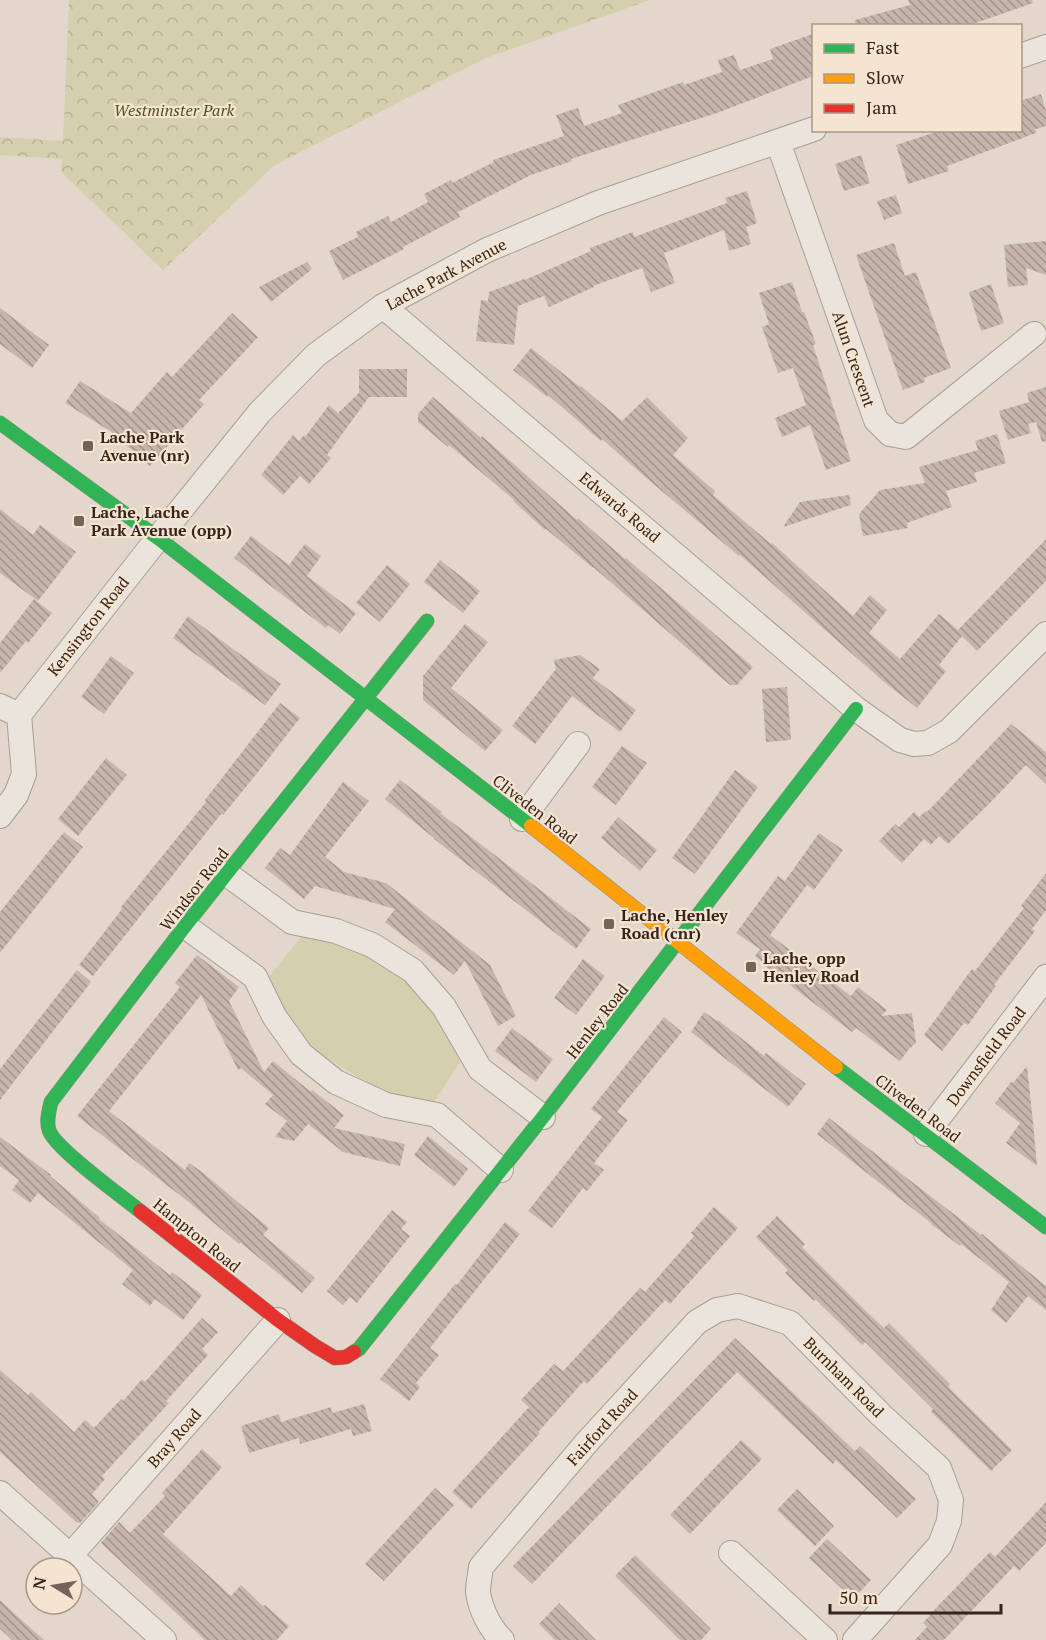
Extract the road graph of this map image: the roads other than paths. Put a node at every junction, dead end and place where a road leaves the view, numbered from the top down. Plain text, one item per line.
1 (1046, 47) edge
2 (1022, 55) edge
3 (812, 129) edge
4 (778, 142) junction
5 (384, 306) junction
6 (1034, 334) dead end
7 (0, 423) edge
8 (158, 538) junction
9 (427, 621) dead end
10 (1046, 634) edge
11 (365, 699) junction
12 (856, 708) junction
13 (10, 710) edge
14 (578, 744) dead end
15 (0, 816) edge
16 (522, 819) junction
17 (227, 874) junction
18 (185, 926) junction
19 (678, 943) junction
20 (1046, 977) edge
21 (51, 1102) joint
22 (543, 1117) junction
23 (926, 1134) junction
24 (501, 1170) junction
25 (1046, 1227) edge
26 (738, 1306) joint
27 (278, 1320) junction
28 (359, 1349) joint
29 (0, 1493) edge
30 (730, 1553) dead end
31 (70, 1556) joint
32 (84, 1569) edge
33 (164, 1640) edge
34 (502, 1640) edge
35 (825, 1640) edge
36 (855, 1640) edge

1 - 2 street
3 - 4 street, Lache Park Avenue
4 - 5 street, Lache Park Avenue
4 - 6 street, Alun Crescent
5 - 8 street, Lache Park Avenue
5 - 12 street, Edwards Road
7 - 8 street, Cliveden Road
8 - 11 street, Cliveden Road
8 - 13 street, Kensington Road
9 - 11 street, Windsor Road
10 - 12 street, Edwards Road
11 - 16 street, Cliveden Road
11 - 17 street, Windsor Road
12 - 19 street, Henley Road
13 - 15 street
14 - 16 street
16 - 19 street, Cliveden Road
17 - 18 street, Windsor Road
17 - 22 street
18 - 21 street, Windsor Road
18 - 24 street
19 - 22 street, Henley Road
19 - 23 street, Cliveden Road
20 - 23 street, Downsfield Road
21 - 27 street, Hampton Road
22 - 24 street, Henley Road
23 - 25 street, Cliveden Road
24 - 28 street, Henley Road
26 - 34 street, Fairford Road
26 - 36 street, Burnham Road
27 - 28 street, Hampton Road
27 - 31 street, Bray Road
29 - 31 street
30 - 35 street
32 - 33 street

